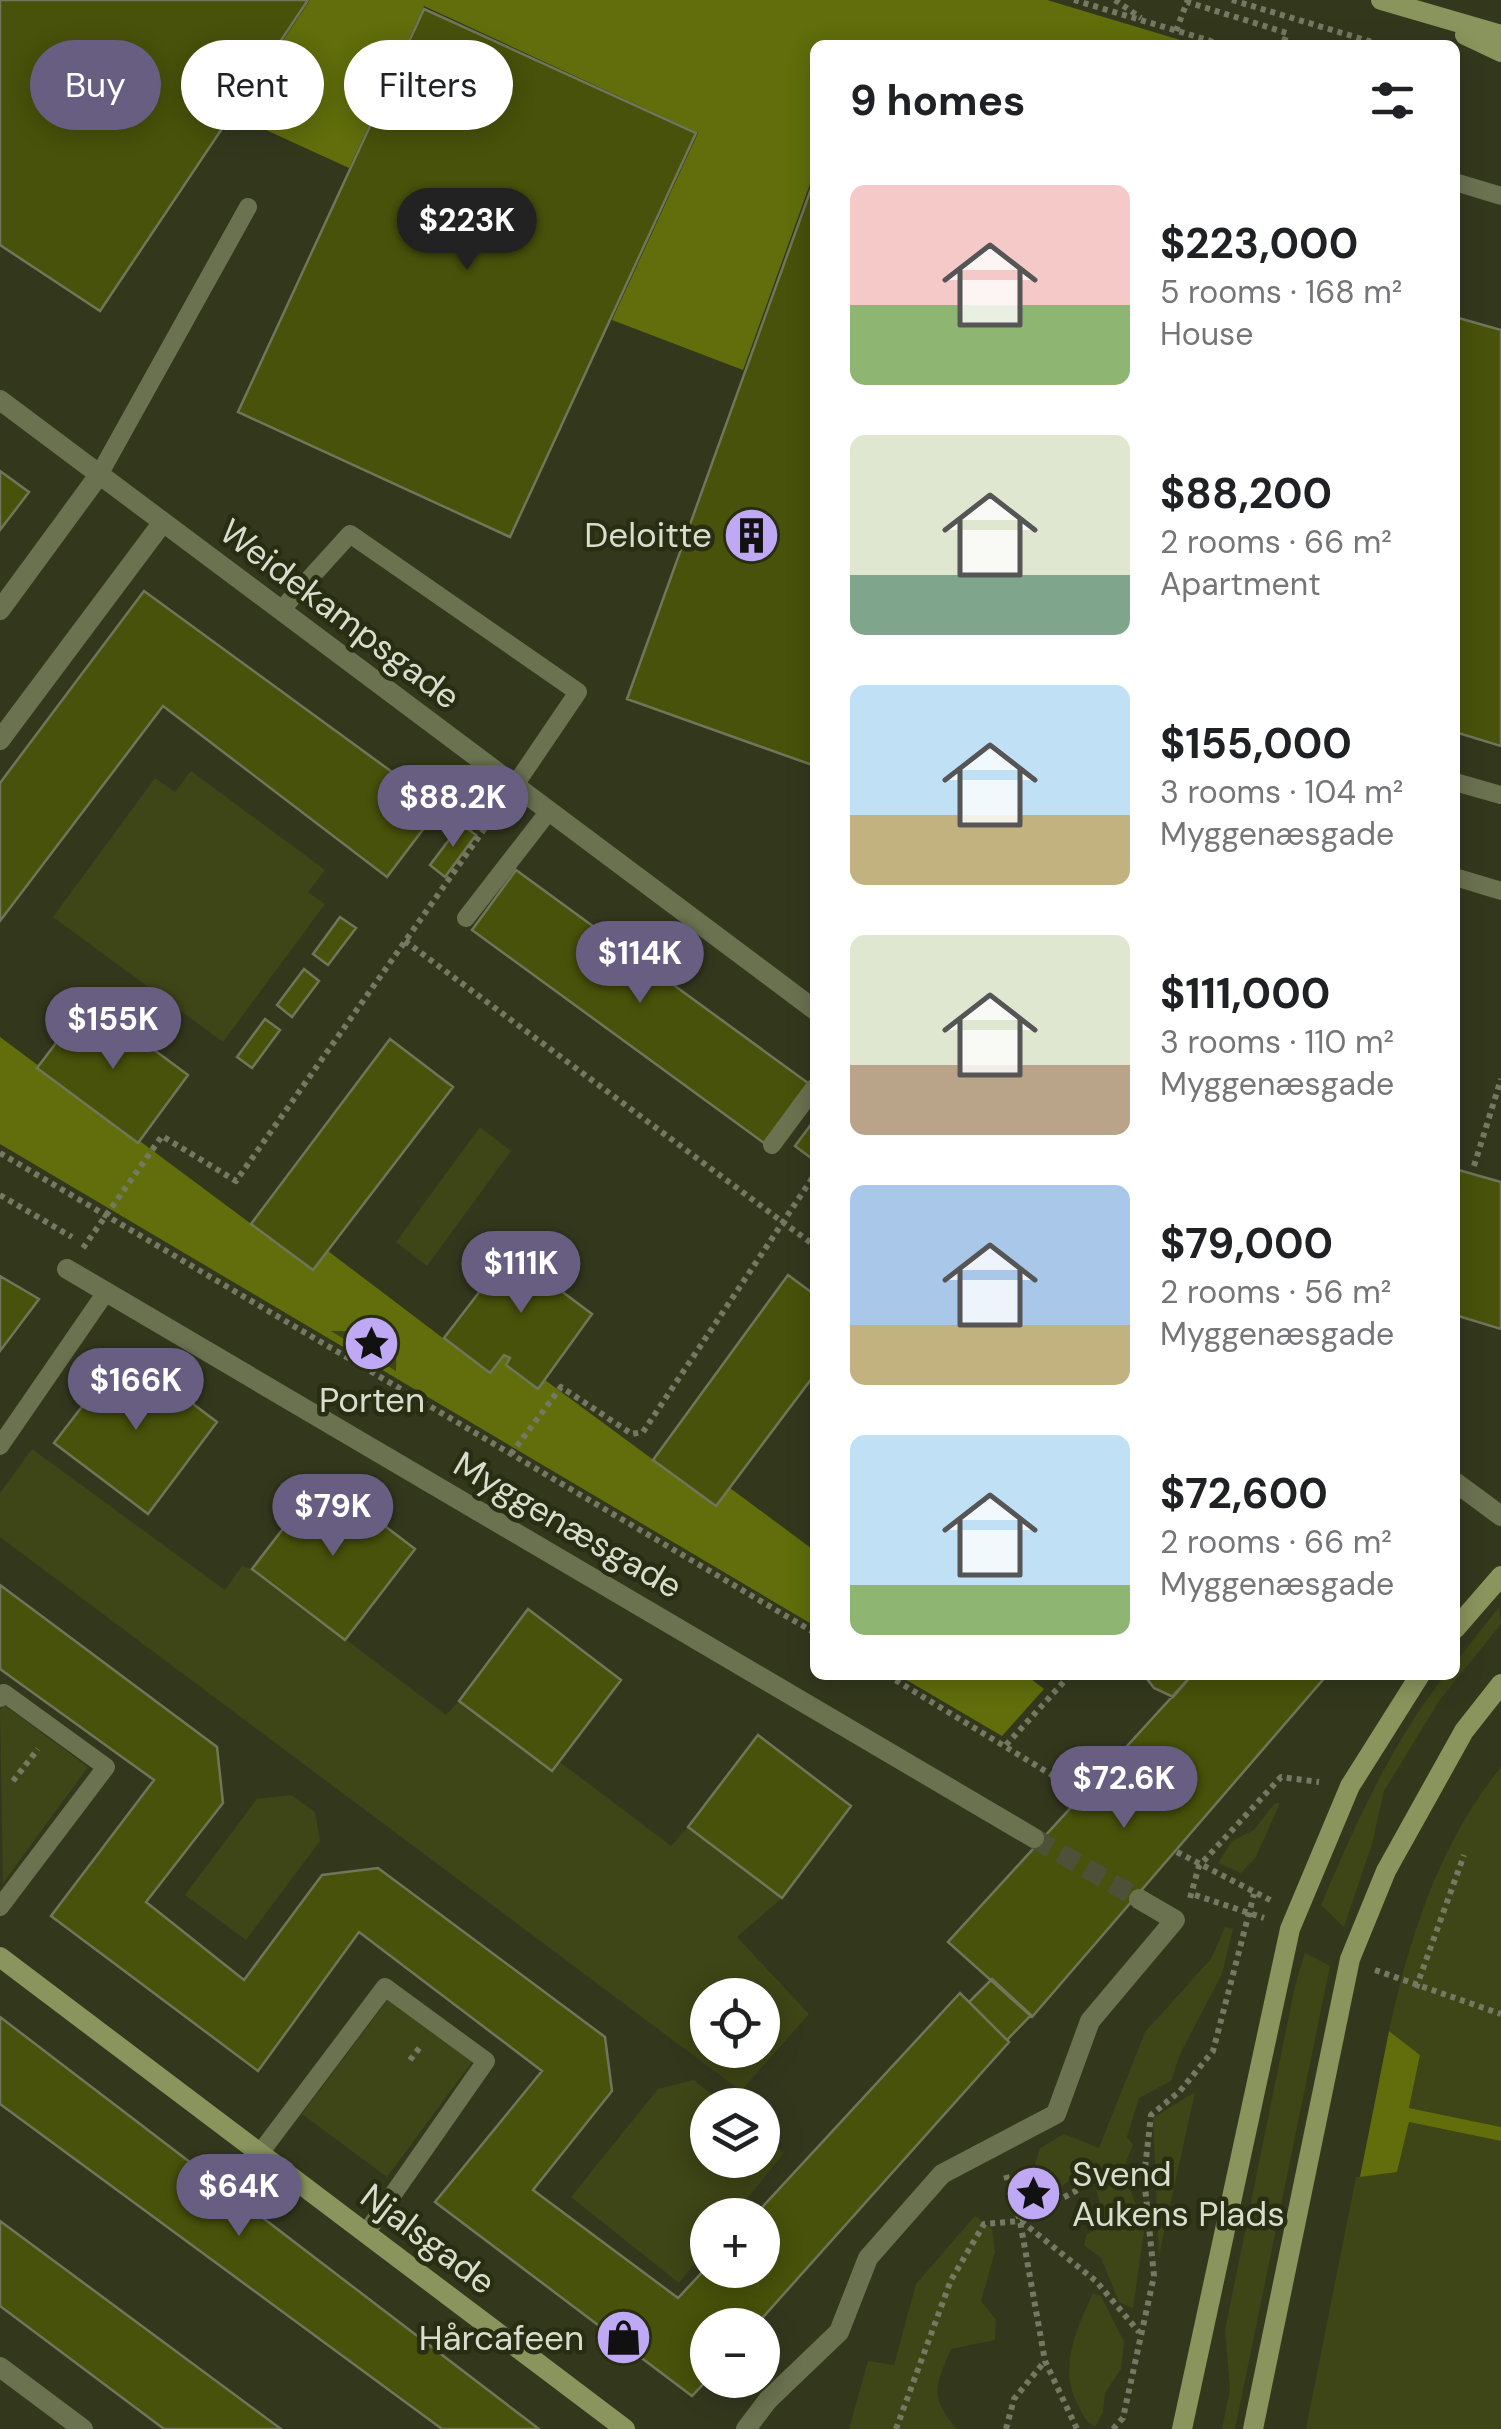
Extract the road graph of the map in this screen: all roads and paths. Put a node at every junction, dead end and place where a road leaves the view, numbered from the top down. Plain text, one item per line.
1 (1074, 0) edge
2 (1115, 0) edge
3 (1232, 0) edge
4 (1380, 0) edge
5 (1409, 9) junction
6 (1146, 22) junction
7 (1176, 31) junction
8 (1501, 35) edge
9 (1208, 40) edge
10 (1285, 40) edge
11 (1365, 40) edge
12 (1501, 52) edge
13 (1460, 184) edge
14 (1501, 196) edge
15 (248, 207) dead end
16 (0, 400) edge
17 (99, 475) junction
18 (163, 522) junction
19 (0, 610) edge
20 (281, 610) junction
21 (0, 740) edge
22 (1460, 783) edge
23 (515, 785) junction
24 (1501, 795) edge
25 (550, 811) junction
26 (1460, 879) edge
27 (1501, 891) edge
28 (466, 918) dead end
29 (405, 941) junction
30 (810, 1006) edge
31 (1501, 1080) edge
32 (810, 1094) edge
33 (772, 1145) dead end
34 (0, 1154) edge
35 (1474, 1166) dead end
36 (810, 1181) edge
37 (108, 1212) junction
38 (783, 1221) junction
39 (810, 1242) edge
40 (68, 1269) dead end
41 (106, 1292) junction
42 (0, 1446) edge
43 (513, 1452) junction
44 (1460, 1486) edge
45 (1501, 1516) edge
46 (1501, 1576) edge
47 (1460, 1624) edge
48 (810, 1630) edge
49 (896, 1680) edge
50 (1065, 1680) edge
51 (1417, 1680) edge
52 (1501, 1684) edge
53 (0, 1698) edge
54 (1006, 1745) junction
55 (1350, 1786) junction
56 (1080, 1792) dead end
57 (1034, 1838) tunnel mouth
58 (1176, 1852) dead end
59 (1464, 1854) dead end
60 (1199, 1866) junction
61 (1254, 1894) dead end
62 (1138, 1899) tunnel mouth
63 (0, 1907) edge
64 (1248, 1911) junction
65 (1290, 1930) junction
66 (0, 1957) edge
67 (1350, 1959) junction
68 (1416, 1988) junction
69 (1501, 2014) edge
70 (997, 2145) junction
71 (260, 2153) junction
72 (1144, 2177) junction
73 (1020, 2221) junction
74 (366, 2234) junction
75 (1140, 2332) junction
76 (1045, 2361) junction
77 (0, 2367) edge
78 (83, 2429) edge
79 (625, 2429) edge
80 (746, 2429) edge
81 (896, 2429) edge
82 (1006, 2429) edge
83 (1078, 2429) edge
84 (1113, 2429) edge
85 (1182, 2429) edge
86 (1253, 2429) edge

1 - 6 path
2 - 6 path
3 - 11 path
4 - 5 street
5 - 8 street
5 - 12 street
6 - 7 path
7 - 9 path
7 - 10 path
13 - 14 lane
15 - 17 lane
16 - 17 street, Weidekampsgade
17 - 18 street, Weidekampsgade
17 - 19 street
18 - 20 street, Weidekampsgade
18 - 21 street
20 - 23 street, Weidekampsgade
20 - 23 lane
22 - 24 lane
23 - 25 street, Weidekampsgade
23 - 29 path
25 - 28 lane
25 - 30 street, Weidekampsgade
26 - 27 lane
29 - 37 path
29 - 38 path
31 - 35 path
32 - 33 lane
34 - 37 path
36 - 38 path
37 - 43 path
38 - 39 path
38 - 43 path
40 - 41 street, Myggenæsgade
41 - 42 lane
41 - 57 street, Myggenæsgade
43 - 48 path
44 - 45 street
46 - 47 street
49 - 54 path
50 - 54 path
51 - 55 street
52 - 67 street
53 - 63 lane
54 - 56 path
55 - 60 path
55 - 65 street
58 - 60 path
59 - 68 path
60 - 64 path
61 - 64 path
62 - 70 street
64 - 65 path
64 - 72 path
65 - 85 street
66 - 71 street, Njalsgade
67 - 68 path
67 - 86 street
68 - 69 path
70 - 73 path
70 - 80 street
71 - 74 street, Njalsgade
71 - 74 lane
72 - 73 path
72 - 75 path
73 - 75 path
73 - 76 path
73 - 81 path
74 - 79 street, Njalsgade
75 - 84 path
76 - 82 path
76 - 83 path
77 - 78 street

